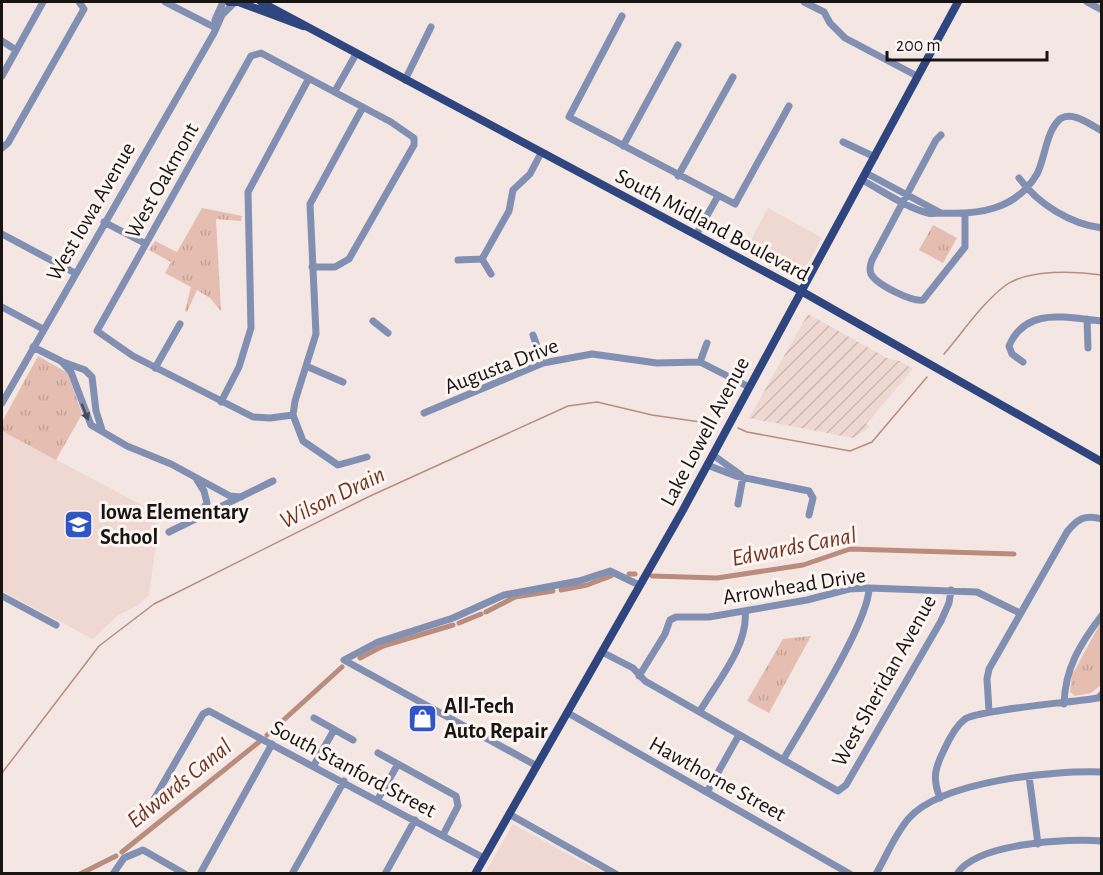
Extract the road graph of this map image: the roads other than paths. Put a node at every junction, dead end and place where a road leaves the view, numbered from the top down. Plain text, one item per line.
1 (43, 2) edge
2 (79, 2) edge
3 (165, 2) edge
4 (223, 2) edge
5 (237, 2) edge
6 (261, 2) edge
7 (804, 2) edge
8 (958, 2) edge
9 (1087, 2) edge
10 (1101, 10) edge
11 (622, 16) dead end
12 (212, 26) junction
13 (304, 27) junction
14 (431, 27) dead end
15 (210, 36) junction
16 (2, 41) edge
17 (678, 45) dead end
18 (16, 50) junction
19 (356, 54) junction
20 (2, 76) edge
21 (917, 76) junction
22 (733, 77) dead end
23 (308, 80) junction
24 (405, 80) junction
25 (335, 91) junction
26 (789, 105) dead end
27 (363, 106) junction
28 (1101, 131) edge
29 (941, 135) dead end
30 (843, 142) dead end
31 (623, 146) junction
32 (2, 148) edge
33 (542, 153) junction
34 (875, 157) junction
35 (678, 176) junction
36 (864, 177) junction
37 (1019, 178) dead end
38 (1026, 188) junction
39 (718, 195) junction
40 (905, 198) junction
41 (965, 215) junction
42 (104, 222) junction
43 (1101, 228) edge
44 (2, 234) edge
45 (696, 235) junction
46 (146, 244) junction
47 (482, 259) junction
48 (458, 260) dead end
49 (312, 267) junction
50 (75, 273) junction
51 (491, 274) dead end
52 (801, 291) junction
53 (2, 307) edge
54 (1087, 320) junction
55 (373, 321) dead end
56 (1101, 321) edge
57 (180, 324) dead end
58 (43, 330) junction
59 (388, 333) dead end
60 (533, 334) dead end
61 (707, 343) dead end
62 (33, 347) junction
63 (1088, 348) dead end
64 (61, 361) junction
65 (700, 362) junction
66 (1023, 362) dead end
67 (543, 363) junction
68 (306, 366) junction
69 (155, 368) junction
70 (343, 382) dead end
71 (77, 387) junction
72 (749, 387) junction
73 (93, 389) junction
74 (221, 402) junction
75 (2, 403) edge
76 (424, 413) dead end
77 (293, 415) junction
78 (102, 430) junction
79 (712, 455) junction
80 (367, 457) dead end
81 (1101, 462) edge
82 (707, 465) junction
83 (193, 475) junction
84 (743, 477) junction
85 (273, 481) dead end
86 (241, 497) junction
87 (738, 504) dead end
88 (808, 515) dead end
89 (1101, 519) edge
90 (193, 520) junction
91 (169, 532) dead end
92 (639, 585) junction
93 (869, 588) junction
94 (951, 591) junction
95 (2, 596) edge
96 (745, 611) junction
97 (1020, 613) junction
98 (1101, 615) edge
99 (56, 625) dead end
100 (602, 652) junction
101 (639, 676) junction
102 (1101, 694) edge
103 (1064, 704) junction
104 (700, 711) junction
105 (989, 711) junction
106 (568, 713) junction
107 (314, 718) dead end
108 (334, 730) junction
109 (739, 735) junction
110 (353, 740) dead end
111 (272, 744) junction
112 (378, 753) dead end
113 (783, 760) junction
114 (398, 764) junction
115 (314, 765) junction
116 (537, 766) junction
117 (1101, 772) edge
118 (1029, 776) junction
119 (344, 781) junction
120 (707, 792) junction
121 (940, 798) junction
122 (378, 800) junction
123 (153, 801) dead end
124 (509, 814) junction
125 (415, 820) junction
126 (443, 835) junction
127 (1101, 841) edge
128 (1038, 844) junction
129 (484, 858) junction
130 (112, 873) edge
131 (185, 873) edge
132 (200, 873) edge
133 (292, 873) edge
134 (385, 873) edge
135 (476, 873) edge
136 (616, 873) edge
137 (850, 873) edge
138 (876, 873) edge
139 (957, 873) edge

1 - 18 street
2 - 32 street
3 - 12 street
4 - 12 street, West Iowa Avenue
5 - 13 main road, South Midland Boulevard
5 - 15 street, West Iowa Avenue
6 - 13 main road, South Midland Boulevard
7 - 21 street
8 - 21 main road, Lake Lowell Avenue
9 - 10 street
11 - 31 street
12 - 15 street, West Iowa Avenue
13 - 19 main road, South Midland Boulevard
14 - 24 street
15 - 42 street, West Iowa Avenue
16 - 18 street
17 - 31 street
18 - 20 street
19 - 24 main road, South Midland Boulevard
19 - 25 street
21 - 34 main road, Lake Lowell Avenue
22 - 35 street
23 - 25 street
23 - 46 street, West Oakmont
23 - 74 street
24 - 33 main road, South Midland Boulevard
25 - 27 street
26 - 39 street
27 - 49 street
27 - 49 street
28 - 38 street
29 - 40 street
30 - 34 street
31 - 35 street
33 - 45 main road, South Midland Boulevard
33 - 47 street
34 - 36 main road, Lake Lowell Avenue
35 - 39 street
36 - 40 street
36 - 52 main road, Lake Lowell Avenue
37 - 38 street
38 - 41 street
38 - 43 street
39 - 45 street
40 - 41 street
40 - 41 street
42 - 46 street
42 - 50 street, West Iowa Avenue
44 - 50 street
45 - 52 main road, South Midland Boulevard
46 - 69 street, West Oakmont
47 - 48 street
47 - 51 street
49 - 68 street
50 - 58 street, West Iowa Avenue
52 - 72 main road, Lake Lowell Avenue
52 - 81 main road, South Midland Boulevard
53 - 58 street
54 - 56 street
54 - 63 street
54 - 66 street
55 - 59 street
57 - 69 street
58 - 62 street, West Iowa Avenue
60 - 67 street
61 - 65 street
62 - 64 street
62 - 75 street, West Iowa Avenue
64 - 71 street
64 - 73 street
65 - 67 street, Augusta Drive
65 - 72 street, Augusta Drive
67 - 76 street, Augusta Drive
68 - 70 street
68 - 77 street
69 - 74 street
71 - 73 street
71 -> 78 street
72 - 79 main road, Lake Lowell Avenue
73 - 78 street
74 - 77 street
77 - 80 street
78 - 83 street
79 - 82 main road, Lake Lowell Avenue
79 - 84 street
82 - 84 street
82 - 92 main road, Lake Lowell Avenue
83 - 86 street
83 - 90 street
84 - 87 street
84 - 88 street
85 - 86 street
86 - 90 street
89 - 97 street
90 - 91 street
92 - 100 main road, Lake Lowell Avenue
92 - 116 street
93 - 94 street, Arrowhead Drive
93 - 96 street, Arrowhead Drive
93 - 113 street
94 - 97 street, Arrowhead Drive
94 - 113 street, West Sheridan Avenue
95 - 99 street
96 - 101 street, Arrowhead Drive
96 - 104 street
97 - 105 street
98 - 103 street
100 - 101 street
100 - 106 main road, Lake Lowell Avenue
101 - 104 street
102 - 103 street
103 - 105 street
104 - 109 street
105 - 121 street
106 - 116 main road, Lake Lowell Avenue
106 - 120 street, Hawthorne Street
107 - 108 street
108 - 110 street
108 - 115 street
109 - 113 street
109 - 120 street
111 - 115 street, South Stanford Street
111 - 123 street, South Stanford Street
111 - 132 street
112 - 114 street
114 - 122 street
114 - 126 street
115 - 119 street, South Stanford Street
116 - 124 main road, Lake Lowell Avenue
117 - 118 street
118 - 121 street
118 - 128 street
119 - 122 street, South Stanford Street
119 - 133 street
120 - 137 street, Hawthorne Street
121 - 138 street
122 - 125 street, South Stanford Street
124 - 129 main road, Lake Lowell Avenue
124 - 136 street
125 - 126 street, South Stanford Street
125 - 134 street
126 - 129 street, South Stanford Street
127 - 128 street
128 - 139 street
129 - 135 main road, Lake Lowell Avenue
130 - 131 street

